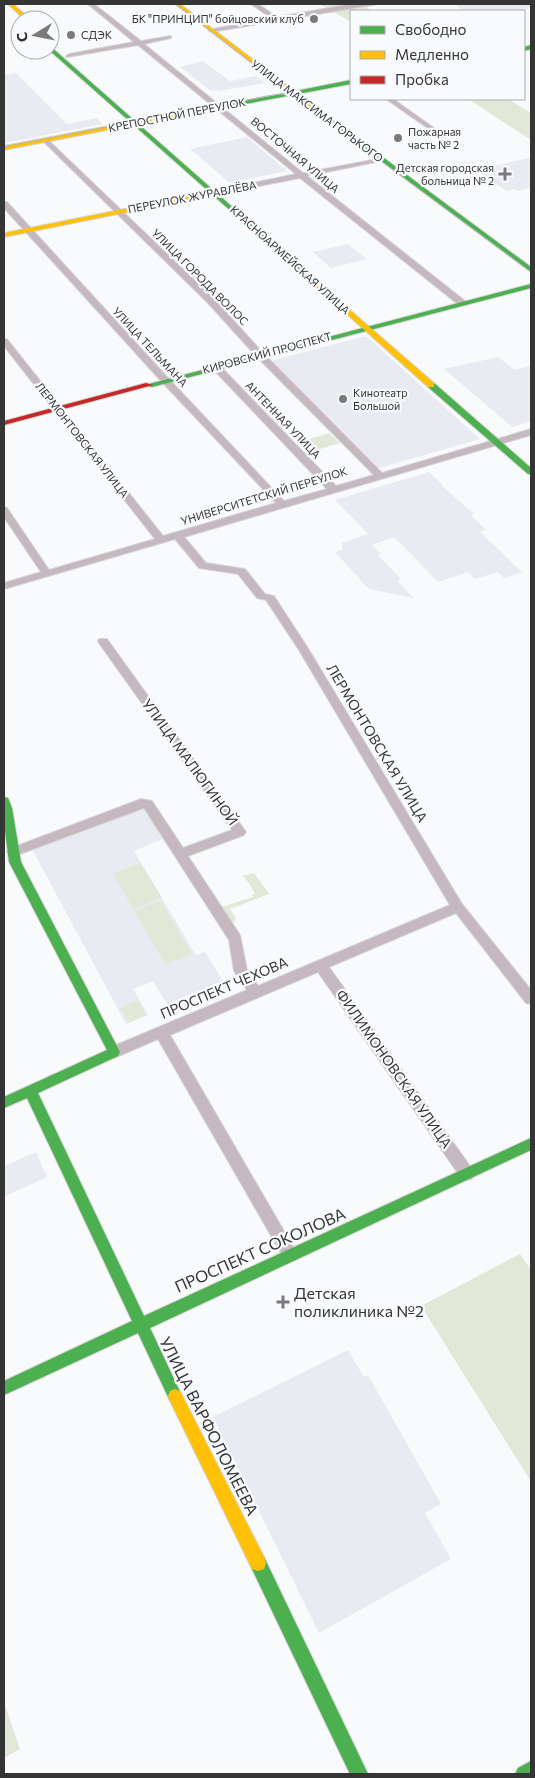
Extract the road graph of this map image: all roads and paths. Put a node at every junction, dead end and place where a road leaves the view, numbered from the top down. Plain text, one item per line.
1 (91, 4) edge
2 (177, 4) edge
3 (254, 4) edge
4 (375, 4) edge
5 (276, 19) junction
6 (210, 30) junction
7 (169, 38) dead end
8 (140, 43) junction
9 (60, 48) edge
10 (60, 56) edge
11 (69, 56) junction
12 (350, 82) edge
13 (293, 93) junction
14 (390, 100) edge
15 (220, 107) junction
16 (141, 122) junction
17 (431, 128) dead end
18 (45, 140) junction
19 (4, 148) edge
20 (381, 159) junction
21 (301, 175) junction
22 (219, 192) junction
23 (4, 204) edge
24 (118, 212) junction
25 (28, 230) junction
26 (4, 235) edge
27 (531, 270) edge
28 (531, 286) edge
29 (462, 303) junction
30 (371, 327) junction
31 (4, 340) edge
32 (260, 355) junction
33 (216, 367) junction
34 (165, 380) junction
35 (58, 408) junction
36 (4, 423) edge
37 (531, 432) edge
38 (509, 438) junction
39 (496, 442) junction
40 (531, 457) edge
41 (531, 472) edge
42 (379, 475) junction
43 (333, 489) junction
44 (282, 504) junction
45 (4, 510) edge
46 (177, 535) junction
47 (161, 540) junction
48 (47, 574) junction
49 (4, 586) edge
50 (102, 641) dead end
51 (4, 801) edge
52 (13, 852) junction
53 (181, 854) junction
54 (458, 907) junction
55 (320, 965) junction
56 (255, 992) junction
57 (531, 999) edge
58 (161, 1032) junction
59 (114, 1052) junction
60 (31, 1092) junction
61 (4, 1103) edge
62 (531, 1144) edge
63 (467, 1174) junction
64 (290, 1255) junction
65 (140, 1324) junction
66 (4, 1388) edge
67 (531, 1770) edge
68 (359, 1774) edge
69 (524, 1774) edge

1 - 8 street, ВОСТОЧНАЯ УЛИЦА
2 - 6 main road, УЛИЦА МАКСИМА ГОРЬКОГО
3 - 5 street
4 - 5 street
5 - 6 street
6 - 13 main road, УЛИЦА МАКСИМА ГОРЬКОГО
7 - 8 street
8 - 11 street
8 - 15 street, ВОСТОЧНАЯ УЛИЦА
9 - 11 main road, КРАСНОАРМЕЙСКАЯ УЛИЦА
10 - 16 main road, КРАСНОАРМЕЙСКАЯ УЛИЦА
11 - 16 main road, КРАСНОАРМЕЙСКАЯ УЛИЦА
12 - 13 main road, КРЕПОСТНОЙ ПЕРЕУЛОК
13 - 15 main road, КРЕПОСТНОЙ ПЕРЕУЛОК
13 - 20 main road, УЛИЦА МАКСИМА ГОРЬКОГО
14 - 17 street
15 - 16 main road, КРЕПОСТНОЙ ПЕРЕУЛОК
15 - 21 street, ВОСТОЧНАЯ УЛИЦА
16 - 18 main road, КРЕПОСТНОЙ ПЕРЕУЛОК
16 - 22 main road, КРАСНОАРМЕЙСКАЯ УЛИЦА
18 - 19 main road, КРЕПОСТНОЙ ПЕРЕУЛОК
18 - 24 street, УЛИЦА ГОРОДА ВОЛОС
20 - 21 street, ПЕРЕУЛОК ЖУРАВЛЁВА
20 - 27 main road, УЛИЦА МАКСИМА ГОРЬКОГО
21 - 22 street, ПЕРЕУЛОК ЖУРАВЛЁВА
21 - 29 street, ВОСТОЧНАЯ УЛИЦА
22 - 24 main road, ПЕРЕУЛОК ЖУРАВЛЁВА
22 - 30 main road, КРАСНОАРМЕЙСКАЯ УЛИЦА
23 - 25 street, УЛИЦА ТЕЛЬМАНА
24 - 25 main road, ПЕРЕУЛОК ЖУРАВЛЁВА
24 - 32 street, УЛИЦА ГОРОДА ВОЛОС
25 - 26 main road, ПЕРЕУЛОК ЖУРАВЛЁВА
25 - 34 street, УЛИЦА ТЕЛЬМАНА
28 - 29 main road, КИРОВСКИЙ ПРОСПЕКТ
29 - 30 main road, КИРОВСКИЙ ПРОСПЕКТ
30 - 32 main road, КИРОВСКИЙ ПРОСПЕКТ
30 - 38 main road, КРАСНОАРМЕЙСКАЯ УЛИЦА
30 - 39 main road, КРАСНОАРМЕЙСКАЯ УЛИЦА
31 - 35 street, ЛЕРМОНТОВСКАЯ УЛИЦА
32 - 33 main road, КИРОВСКИЙ ПРОСПЕКТ
32 - 42 street, УЛИЦА ГОРОДА ВОЛОС
33 - 34 main road, КИРОВСКИЙ ПРОСПЕКТ
33 - 43 street, АНТЕННАЯ УЛИЦА
34 - 35 main road, КИРОВСКИЙ ПРОСПЕКТ
34 - 44 street, УЛИЦА ТЕЛЬМАНА
35 - 36 main road, КИРОВСКИЙ ПРОСПЕКТ
35 - 47 street, ЛЕРМОНТОВСКАЯ УЛИЦА
37 - 38 street, УНИВЕРСИТЕТСКИЙ ПЕРЕУЛОК
38 - 39 street, УНИВЕРСИТЕТСКИЙ ПЕРЕУЛОК
38 - 40 main road, КРАСНОАРМЕЙСКАЯ УЛИЦА
39 - 41 main road, КРАСНОАРМЕЙСКАЯ УЛИЦА
39 - 42 street, УНИВЕРСИТЕТСКИЙ ПЕРЕУЛОК
42 - 43 street, УНИВЕРСИТЕТСКИЙ ПЕРЕУЛОК
43 - 44 street, УНИВЕРСИТЕТСКИЙ ПЕРЕУЛОК
44 - 46 street, УНИВЕРСИТЕТСКИЙ ПЕРЕУЛОК
45 - 48 street
46 - 47 street, УНИВЕРСИТЕТСКИЙ ПЕРЕУЛОК
46 - 54 street, ЛЕРМОНТОВСКАЯ УЛИЦА
47 - 48 street, УНИВЕРСИТЕТСКИЙ ПЕРЕУЛОК
48 - 49 street, УНИВЕРСИТЕТСКИЙ ПЕРЕУЛОК
50 - 53 street, УЛИЦА МАЛЮГИНОЙ
51 - 52 main road
52 - 53 street
52 - 59 main road
53 - 56 street
54 - 55 street, ПРОСПЕКТ ЧЕХОВА
54 - 57 street, ЛЕРМОНТОВСКАЯ УЛИЦА
55 - 56 street, ПРОСПЕКТ ЧЕХОВА
55 - 63 street, ФИЛИМОНОВСКАЯ УЛИЦА
56 - 58 street, ПРОСПЕКТ ЧЕХОВА
58 - 59 street, ПРОСПЕКТ ЧЕХОВА
58 - 64 street
59 - 60 main road, ПРОСПЕКТ ЧЕХОВА
60 - 61 main road, ПРОСПЕКТ ЧЕХОВА
60 - 65 main road, УЛИЦА ВАРФОЛОМЕЕВА
62 - 63 main road, ПРОСПЕКТ СОКОЛОВА
63 - 64 main road, ПРОСПЕКТ СОКОЛОВА
64 - 65 main road, ПРОСПЕКТ СОКОЛОВА
65 - 66 main road, ПРОСПЕКТ СОКОЛОВА
65 - 68 main road, УЛИЦА ВАРФОЛОМЕЕВА
67 - 69 main road

